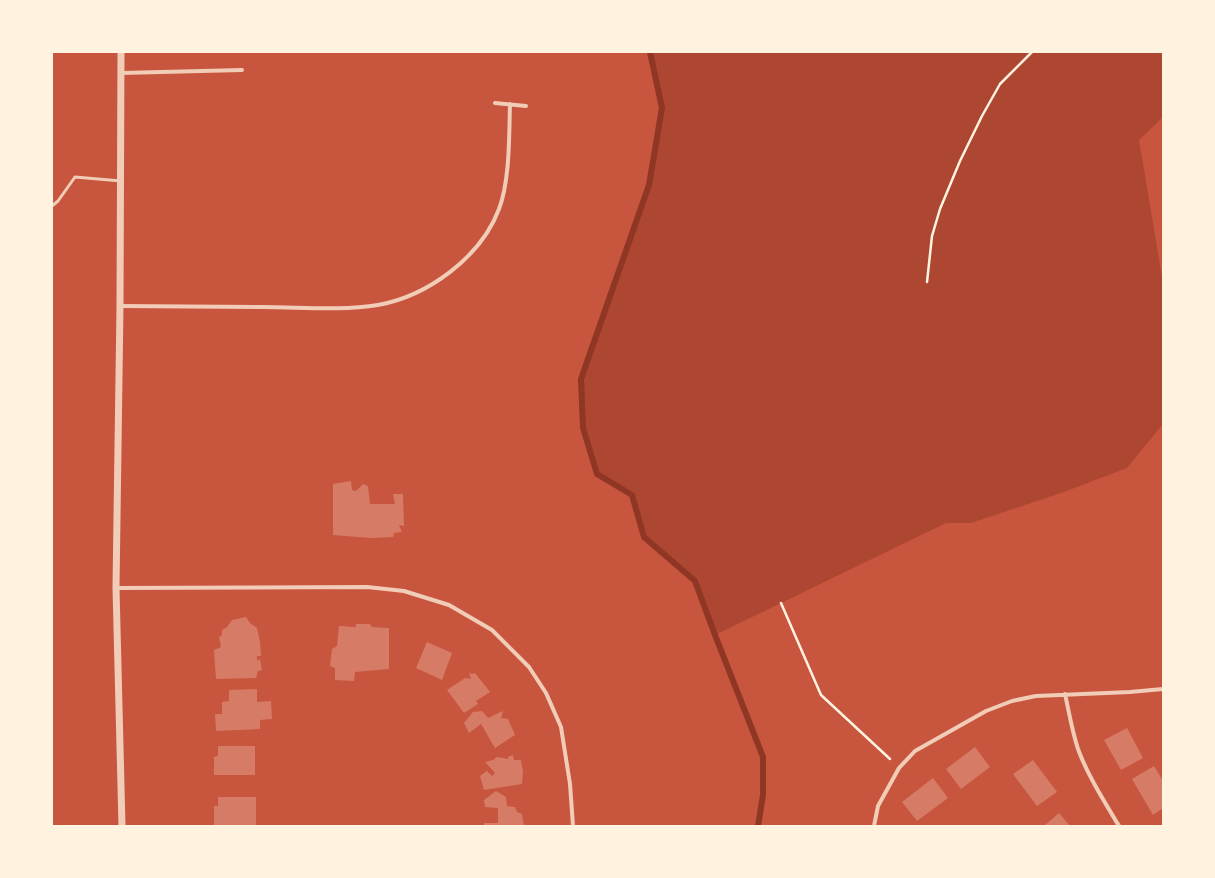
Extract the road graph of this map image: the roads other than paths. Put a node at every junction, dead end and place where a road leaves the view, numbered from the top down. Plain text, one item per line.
1 (121, 52) edge
2 (242, 70) dead end
3 (121, 73) junction
4 (495, 103) dead end
5 (510, 104) junction
6 (526, 106) dead end
7 (121, 181) junction
8 (52, 206) edge
9 (120, 306) junction
10 (116, 588) junction
11 (1163, 689) edge
12 (1065, 694) junction
13 (122, 826) edge
14 (573, 826) edge
15 (874, 826) edge
16 (1119, 826) edge

1 - 3 street
2 - 3 street
3 - 7 street
4 - 5 street
5 - 6 street
5 - 9 street
7 - 8 lane
7 - 9 street
9 - 10 street
10 - 13 street
10 - 14 street
11 - 12 street
12 - 15 street
12 - 16 street

